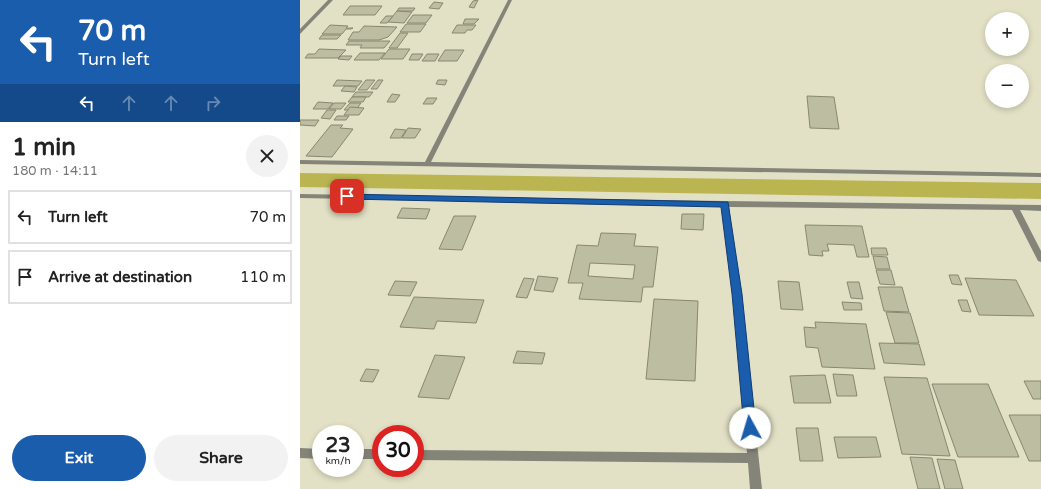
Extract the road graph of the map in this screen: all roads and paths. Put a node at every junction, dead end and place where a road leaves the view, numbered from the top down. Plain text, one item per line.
1 (331, 0) edge
2 (510, 0) edge
3 (300, 32) edge
4 (300, 162) edge
5 (427, 164) junction
6 (1041, 175) edge
7 (300, 196) edge
8 (725, 204) junction
9 (1015, 208) junction
10 (1041, 208) edge
11 (1041, 258) edge
12 (300, 453) edge
13 (312, 454) edge
14 (424, 454) edge
15 (753, 458) junction
16 (756, 489) edge

1 - 3 street
2 - 5 street
4 - 5 street
5 - 6 street
7 - 8 street
8 - 9 street
8 - 15 street
9 - 10 street
9 - 11 street
12 - 13 street
14 - 15 street
15 - 16 street

